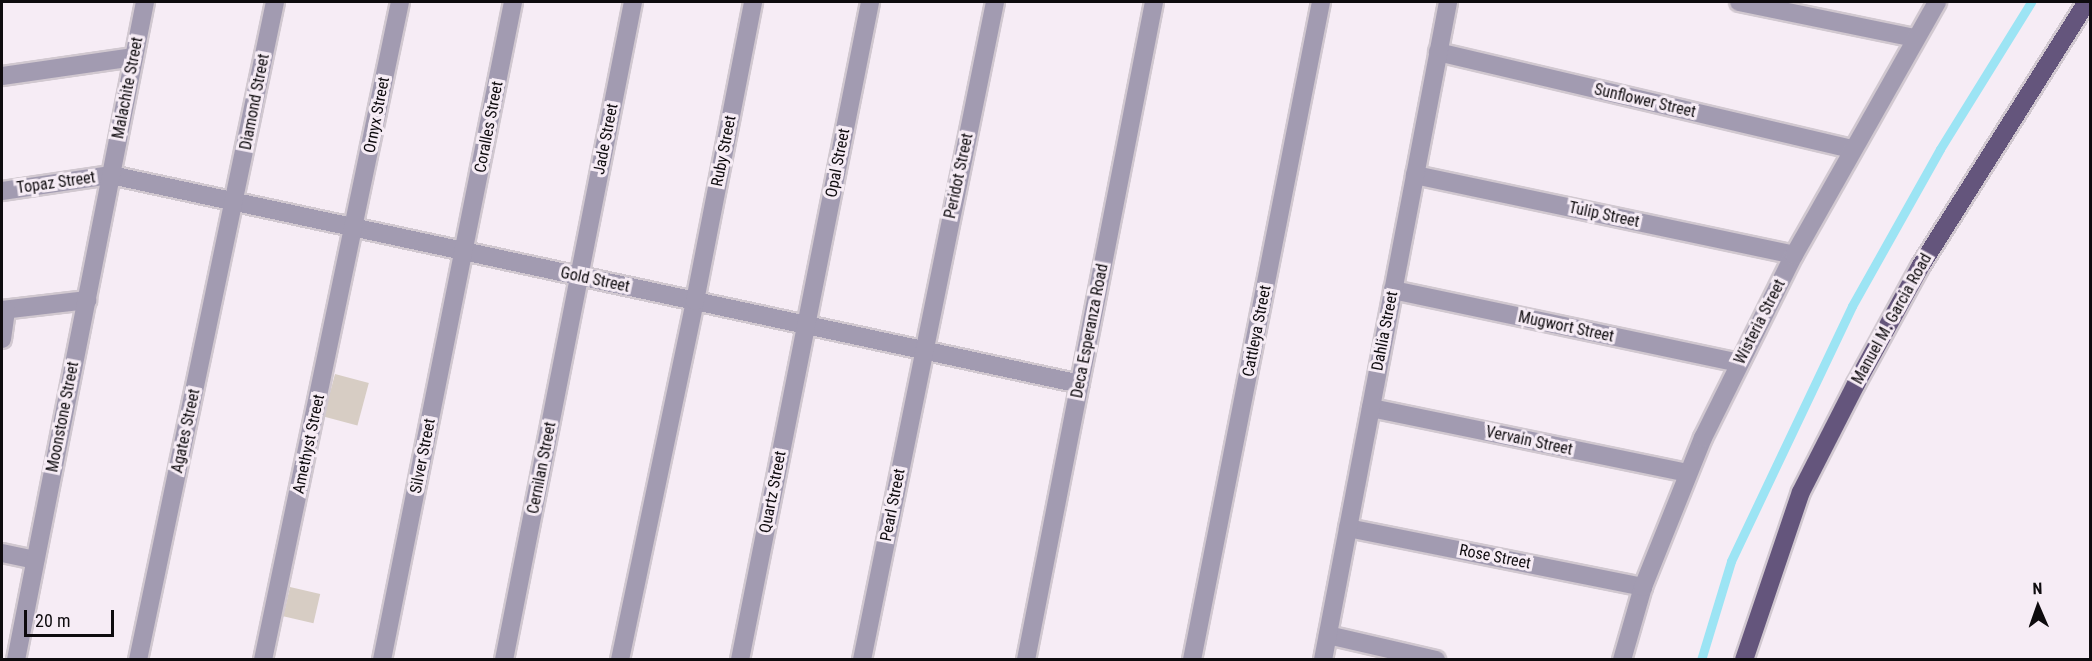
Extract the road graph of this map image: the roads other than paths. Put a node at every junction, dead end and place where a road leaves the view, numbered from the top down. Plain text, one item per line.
1 (145, 2) edge
2 (275, 2) edge
3 (400, 2) edge
4 (513, 2) edge
5 (633, 2) edge
6 (753, 2) edge
7 (870, 2) edge
8 (995, 2) edge
9 (1154, 2) edge
10 (1322, 2) edge
11 (1448, 2) edge
12 (1739, 2) edge
13 (1936, 2) edge
14 (2087, 2) edge
15 (1914, 38) junction
16 (1438, 52) junction
17 (134, 57) junction
18 (2, 76) edge
19 (1851, 149) junction
20 (111, 175) junction
21 (1415, 175) junction
22 (2, 191) edge
23 (235, 202) junction
24 (355, 228) junction
25 (464, 252) junction
26 (1794, 255) junction
27 (580, 276) junction
28 (1393, 290) junction
29 (87, 300) junction
30 (695, 301) junction
31 (4, 310) edge
32 (806, 325) junction
33 (2, 339) edge
34 (924, 351) junction
35 (1739, 363) junction
36 (1080, 384) junction
37 (1371, 408) junction
38 (1687, 473) junction
39 (1348, 528) junction
40 (2, 553) edge
41 (35, 560) junction
42 (1643, 587) junction
43 (1328, 635) junction
44 (16, 660) edge
45 (138, 660) edge
46 (263, 660) edge
47 (382, 660) edge
48 (504, 660) edge
49 (620, 660) edge
50 (740, 660) edge
51 (862, 660) edge
52 (1026, 660) edge
53 (1192, 660) edge
54 (1323, 660) edge
55 (1436, 660) edge
56 (1622, 660) edge
57 (1744, 660) edge

1 - 17 street, Malachite Street
2 - 23 street, Diamond Street
3 - 24 street, Ornyx Street
4 - 25 street, Coralles Street
5 - 27 street, Jade Street
6 - 30 street, Ruby Street
7 - 32 street, Opal Street
8 - 34 street, Peridot Street
9 - 36 street, Deca Esperanza Road
10 - 53 street, Cattleya Street
11 - 16 street, Dahlia Street
12 - 15 street
13 - 15 street, Wisteria Street
14 - 57 main road, Manuel M. Garcia Road
15 - 19 street, Wisteria Street
16 - 19 street, Sunflower Street
16 - 21 street, Dahlia Street
17 - 18 street
17 - 20 street, Malachite Street
19 - 26 street, Wisteria Street
20 - 22 street, Topaz Street
20 - 23 street, Gold Street
20 - 29 street, Moonstone Street
21 - 26 street, Tulip Street
21 - 28 street, Dahlia Street
23 - 24 street, Gold Street
23 - 45 street, Agates Street
24 - 25 street, Gold Street
24 - 46 street, Amethyst Street
25 - 27 street, Gold Street
25 - 47 street, Silver Street
26 - 35 street, Wisteria Street
27 - 30 street, Gold Street
27 - 48 street, Cernilan Street
28 - 35 street, Mugwort Street
28 - 37 street, Dahlia Street
29 - 31 street
29 - 41 street, Moonstone Street
30 - 32 street, Gold Street
30 - 49 street, Ruby Street
31 - 33 street
32 - 34 street, Gold Street
32 - 50 street, Quartz Street
34 - 36 street, Gold Street
34 - 51 street, Pearl Street
35 - 38 street, Wisteria Street
36 - 52 street, Deca Esperanza Road
37 - 38 street, Vervain Street
37 - 39 street, Dahlia Street
38 - 42 street, Wisteria Street
39 - 42 street, Rose Street
39 - 43 street, Dahlia Street
40 - 41 street
41 - 44 street, Moonstone Street
42 - 56 street, Wisteria Street
43 - 54 street, Dahlia Street
43 - 55 street

